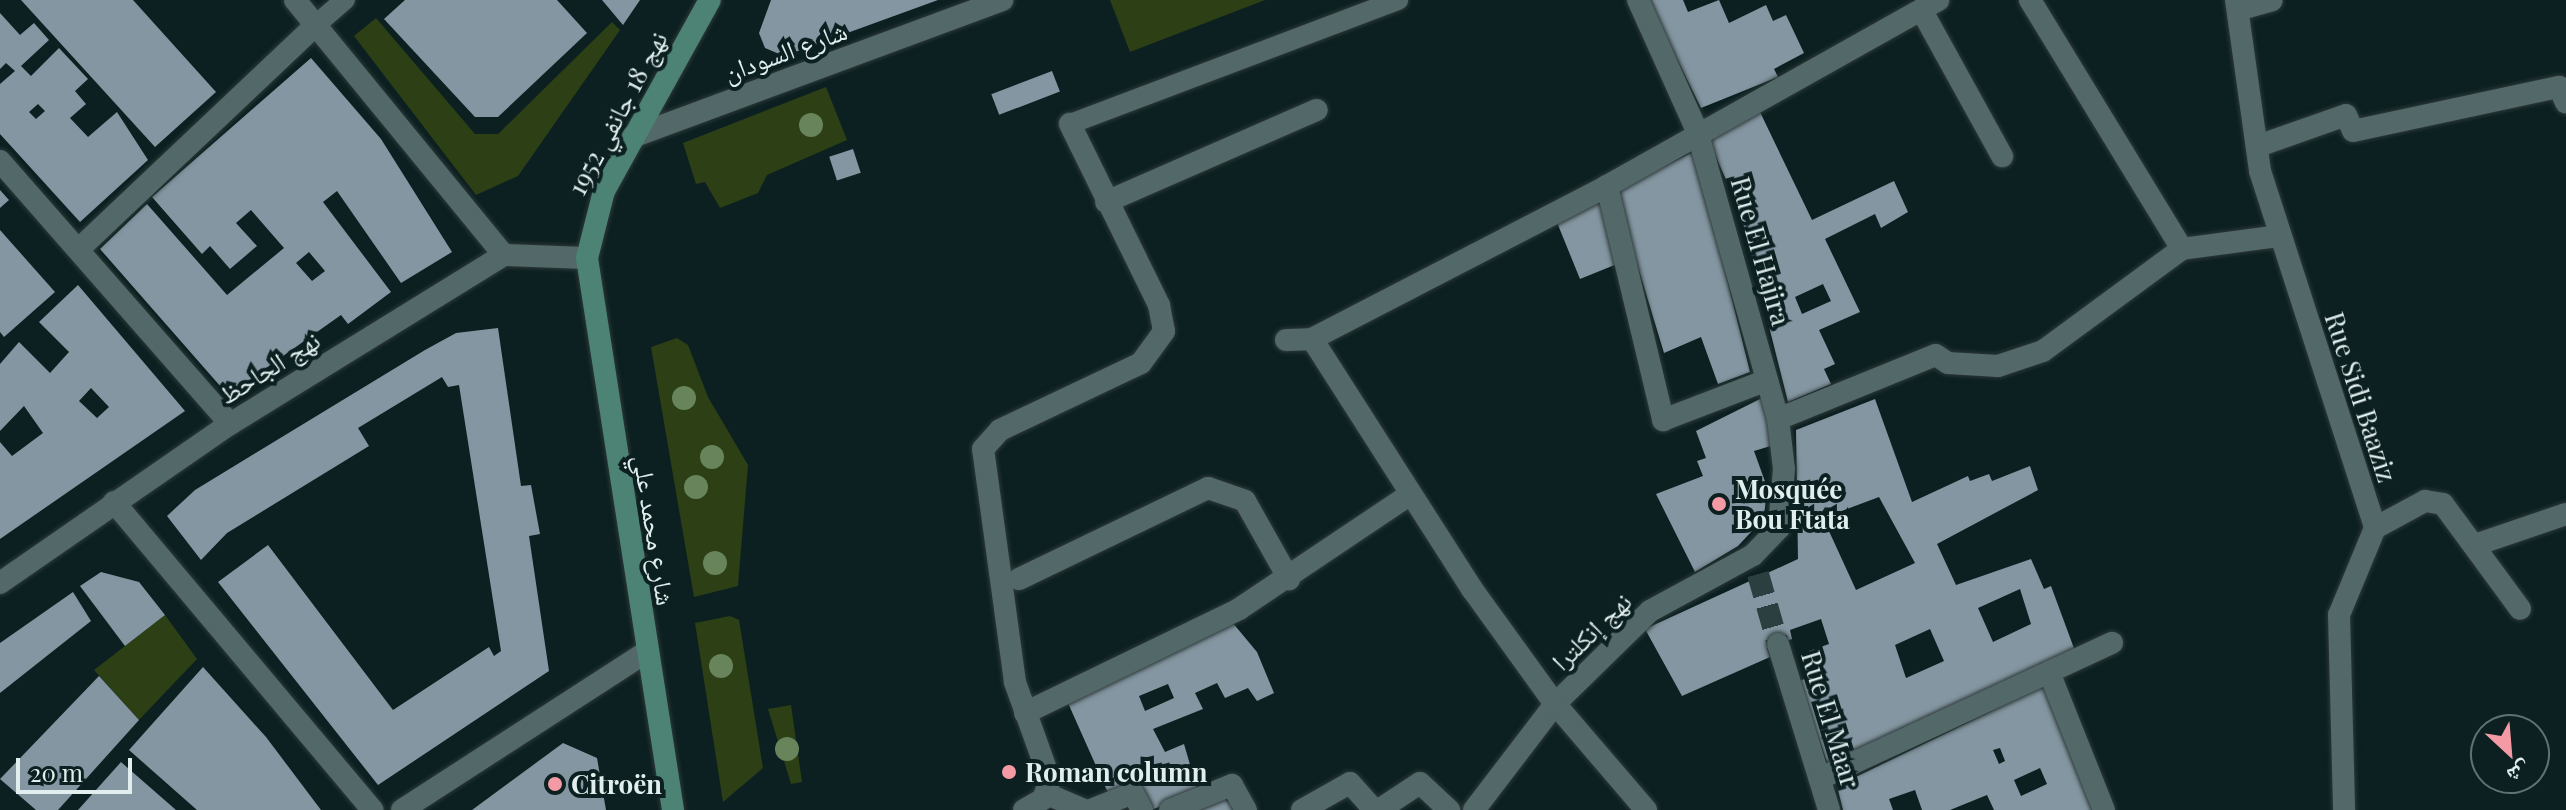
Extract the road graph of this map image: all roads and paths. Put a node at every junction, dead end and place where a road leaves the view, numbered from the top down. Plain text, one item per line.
1 (295, 0) edge
2 (345, 0) edge
3 (710, 0) edge
4 (1003, 0) edge
5 (1398, 0) edge
6 (1638, 0) edge
7 (2030, 0) edge
8 (2272, 0) edge
9 (2237, 5) edge
10 (1930, 6) edge
11 (317, 24) junction
12 (2566, 103) edge
13 (1317, 110) dead end
14 (1070, 124) joint
15 (1697, 131) junction
16 (632, 137) junction
17 (2258, 146) junction
18 (2002, 156) dead end
19 (0, 161) edge
20 (1607, 186) junction
21 (1106, 202) junction
22 (2278, 236) junction
23 (80, 248) junction
24 (2182, 249) junction
25 (504, 255) junction
26 (587, 258) junction
27 (1312, 339) junction
28 (1286, 340) dead end
29 (1767, 380) junction
30 (1778, 419) junction
31 (230, 424) junction
32 (1409, 495) junction
33 (114, 502) junction
34 (2566, 514) edge
35 (1779, 528) joint
36 (2375, 528) junction
37 (2478, 544) junction
38 (1019, 579) dead end
39 (1289, 579) junction
40 (0, 583) edge
41 (2520, 609) dead end
42 (2112, 643) dead end
43 (1778, 644) tunnel mouth
44 (646, 652) junction
45 (2049, 672) junction
46 (1555, 704) junction
47 (1025, 713) junction
48 (1821, 778) junction
49 (1047, 794) junction
50 (372, 810) edge
51 (402, 810) edge
52 (673, 810) edge
53 (1024, 810) edge
54 (1084, 810) edge
55 (1091, 810) edge
56 (1142, 810) edge
57 (1170, 810) edge
58 (1246, 810) edge
59 (1302, 810) edge
60 (1376, 810) edge
61 (1449, 810) edge
62 (1474, 810) edge
63 (1646, 810) edge
64 (1829, 810) edge
65 (2104, 810) edge
66 (2344, 810) edge

1 - 11 street
2 - 11 lane
3 - 16 main road, نهج 18 جانفي 1952
4 - 16 street, شارع السودان
5 - 14 lane
6 - 15 street, Rue El Hajira
7 - 24 street
8 - 9 street
9 - 17 street, Rue Sidi Baaziz
10 - 15 street
10 - 18 street
11 - 23 street
11 - 25 street
12 - 17 street
13 - 21 street
14 - 21 street
15 - 20 street
15 - 29 street, Rue El Hajira
16 - 26 main road, نهج 18 جانفي 1952
17 - 22 street, Rue Sidi Baaziz
19 - 23 street
20 - 27 street
20 - 29 street
21 - 47 street
22 - 24 street
22 - 36 street, Rue Sidi Baaziz
23 - 31 street
24 - 30 street
25 - 26 street
25 - 31 street, نهج الجاحظ
26 - 44 main road, شارع محمد علي
27 - 28 street
27 - 32 street
29 - 30 street, Rue El Hajira
30 - 35 street, Rue El Hajira
31 - 33 street, نهج الجاحظ
32 - 39 street
32 - 46 street
33 - 40 street, نهج الجاحظ
33 - 50 street
34 - 37 street
35 - 46 street, نهج إنكلترا
36 - 37 street
36 - 66 street
37 - 41 street
38 - 39 street
39 - 47 street
42 - 45 street
43 - 48 street, Rue El Maar
44 - 51 street
44 - 52 main road, شارع محمد علي
45 - 48 street
45 - 65 street
46 - 62 street, نهج إنكلترا
46 - 63 street
47 - 49 street
48 - 64 street, Rue El Maar
49 - 53 street
49 - 54 street
55 - 56 street
57 - 58 street
59 - 60 street
60 - 61 street

